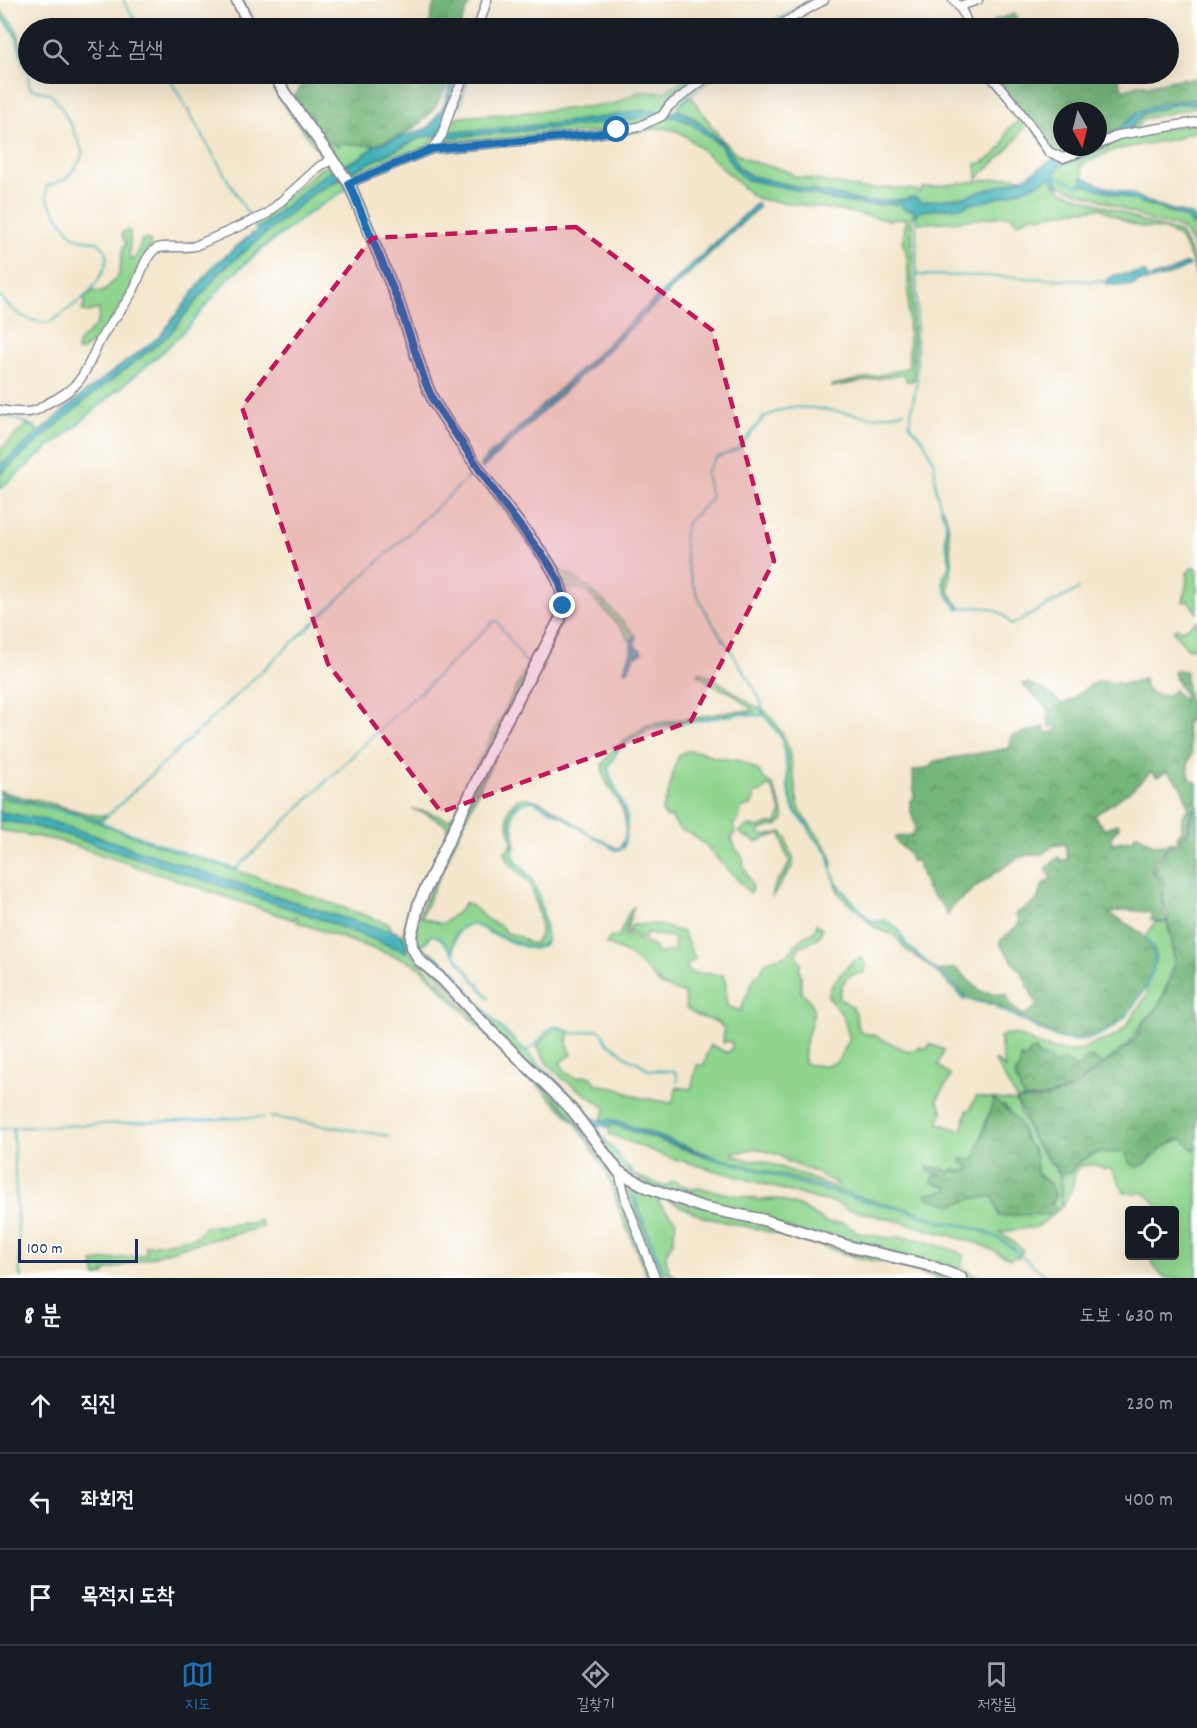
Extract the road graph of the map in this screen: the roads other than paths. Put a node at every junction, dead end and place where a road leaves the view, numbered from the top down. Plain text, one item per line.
1 (237, 0) edge
2 (487, 0) edge
3 (824, 0) edge
4 (978, 0) edge
5 (957, 3) edge
6 (246, 18) edge
7 (481, 18) edge
8 (792, 18) edge
9 (965, 18) edge
10 (280, 84) edge
11 (461, 84) edge
12 (698, 84) edge
13 (997, 84) edge
14 (1197, 122) edge
15 (1107, 140) edge
16 (432, 149) junction
17 (1053, 154) edge
18 (333, 159) junction
19 (348, 182) junction
20 (0, 410) edge
21 (619, 1172) junction
22 (655, 1278) edge
23 (961, 1278) edge

1 - 6 street
2 - 7 street
3 - 8 street
4 - 5 street
5 - 9 street
10 - 18 street
11 - 16 street
12 - 16 street
13 - 17 street
14 - 15 street
16 - 19 street
18 - 19 street
18 - 20 street
19 - 21 street
21 - 22 street
21 - 23 street

